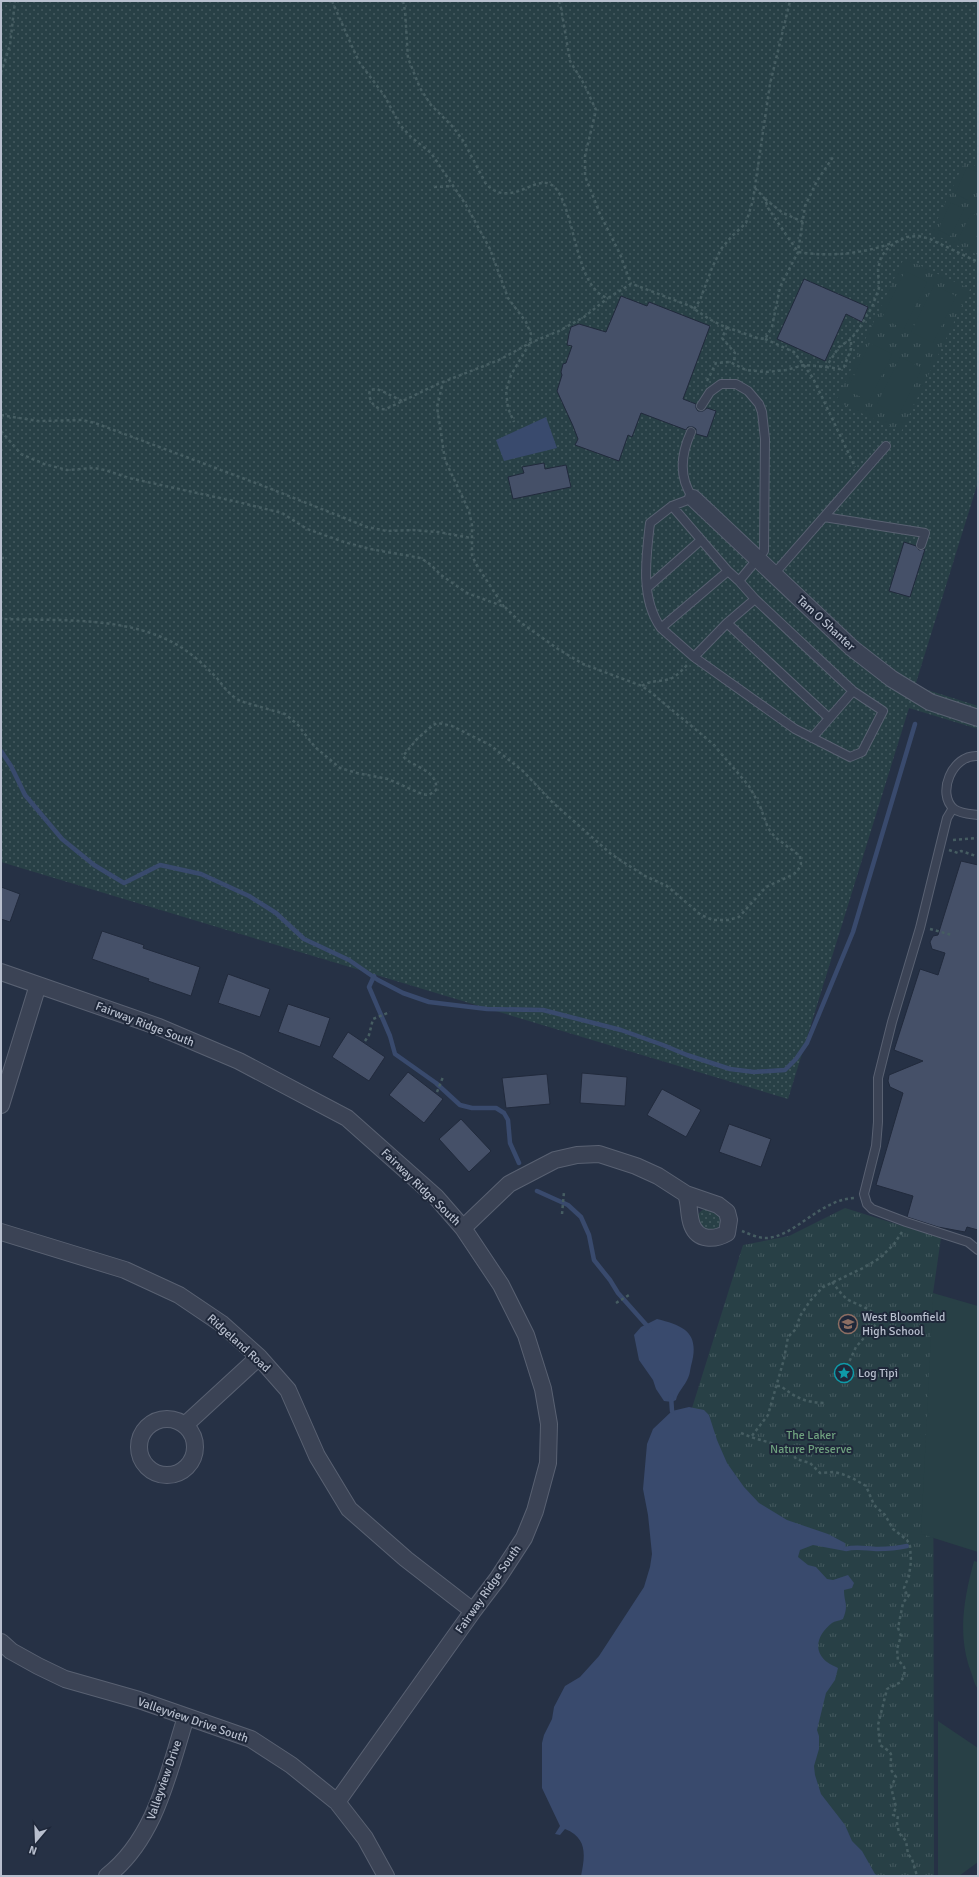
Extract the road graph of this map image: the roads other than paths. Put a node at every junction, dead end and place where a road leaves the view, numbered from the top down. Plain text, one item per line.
1 (701, 406) dead end
2 (691, 432) dead end
3 (886, 446) dead end
4 (693, 498) junction
5 (672, 506) junction
6 (824, 516) junction
7 (701, 540) junction
8 (921, 545) dead end
9 (758, 558) junction
10 (728, 571) junction
11 (774, 574) junction
12 (739, 581) junction
13 (648, 587) junction
14 (754, 599) junction
15 (726, 623) junction
16 (661, 628) junction
17 (694, 657) junction
18 (853, 691) junction
19 (829, 718) junction
20 (978, 718) edge
21 (812, 738) junction
22 (978, 756) edge
23 (953, 808) junction
24 (978, 815) edge
25 (1, 972) edge
26 (38, 985) junction
27 (1, 1105) edge
28 (686, 1194) junction
29 (463, 1228) junction
30 (1, 1232) edge
31 (978, 1250) edge
32 (259, 1357) junction
33 (185, 1425) dead end
34 (473, 1611) junction
35 (1, 1642) edge
36 (186, 1717) junction
37 (337, 1802) junction
38 (107, 1876) edge
39 (386, 1876) edge

1 - 9 lane
2 - 4 lane
3 - 6 lane
4 - 5 lane
4 - 9 street, Tam O Shanter
5 - 7 lane
5 - 13 lane
6 - 8 lane
6 - 11 lane
7 - 10 lane
7 - 13 lane
9 - 11 street, Tam O Shanter
9 - 12 lane
10 - 12 lane
10 - 16 lane
11 - 20 street, Tam O Shanter
12 - 14 lane
13 - 16 lane
14 - 15 lane
14 - 18 lane
15 - 17 lane
15 - 19 lane
16 - 17 lane
17 - 21 lane
18 - 19 lane
18 - 21 lane
19 - 21 lane
22 - 23 lane
23 - 24 lane
23 - 31 lane
25 - 26 street, Fairway Ridge South
26 - 27 street
26 - 29 street, Fairway Ridge South
28 - 28 street
28 - 29 street
29 - 34 street, Fairway Ridge South
30 - 32 street, Ridgeland Road
32 - 33 street
32 - 34 street, Ridgeland Road
34 - 37 street, Fairway Ridge South
35 - 36 street, Valleyview Drive South
36 - 37 street, Valleyview Drive South
36 - 38 street, Valleyview Drive
37 - 39 street, Valleyview Drive South

